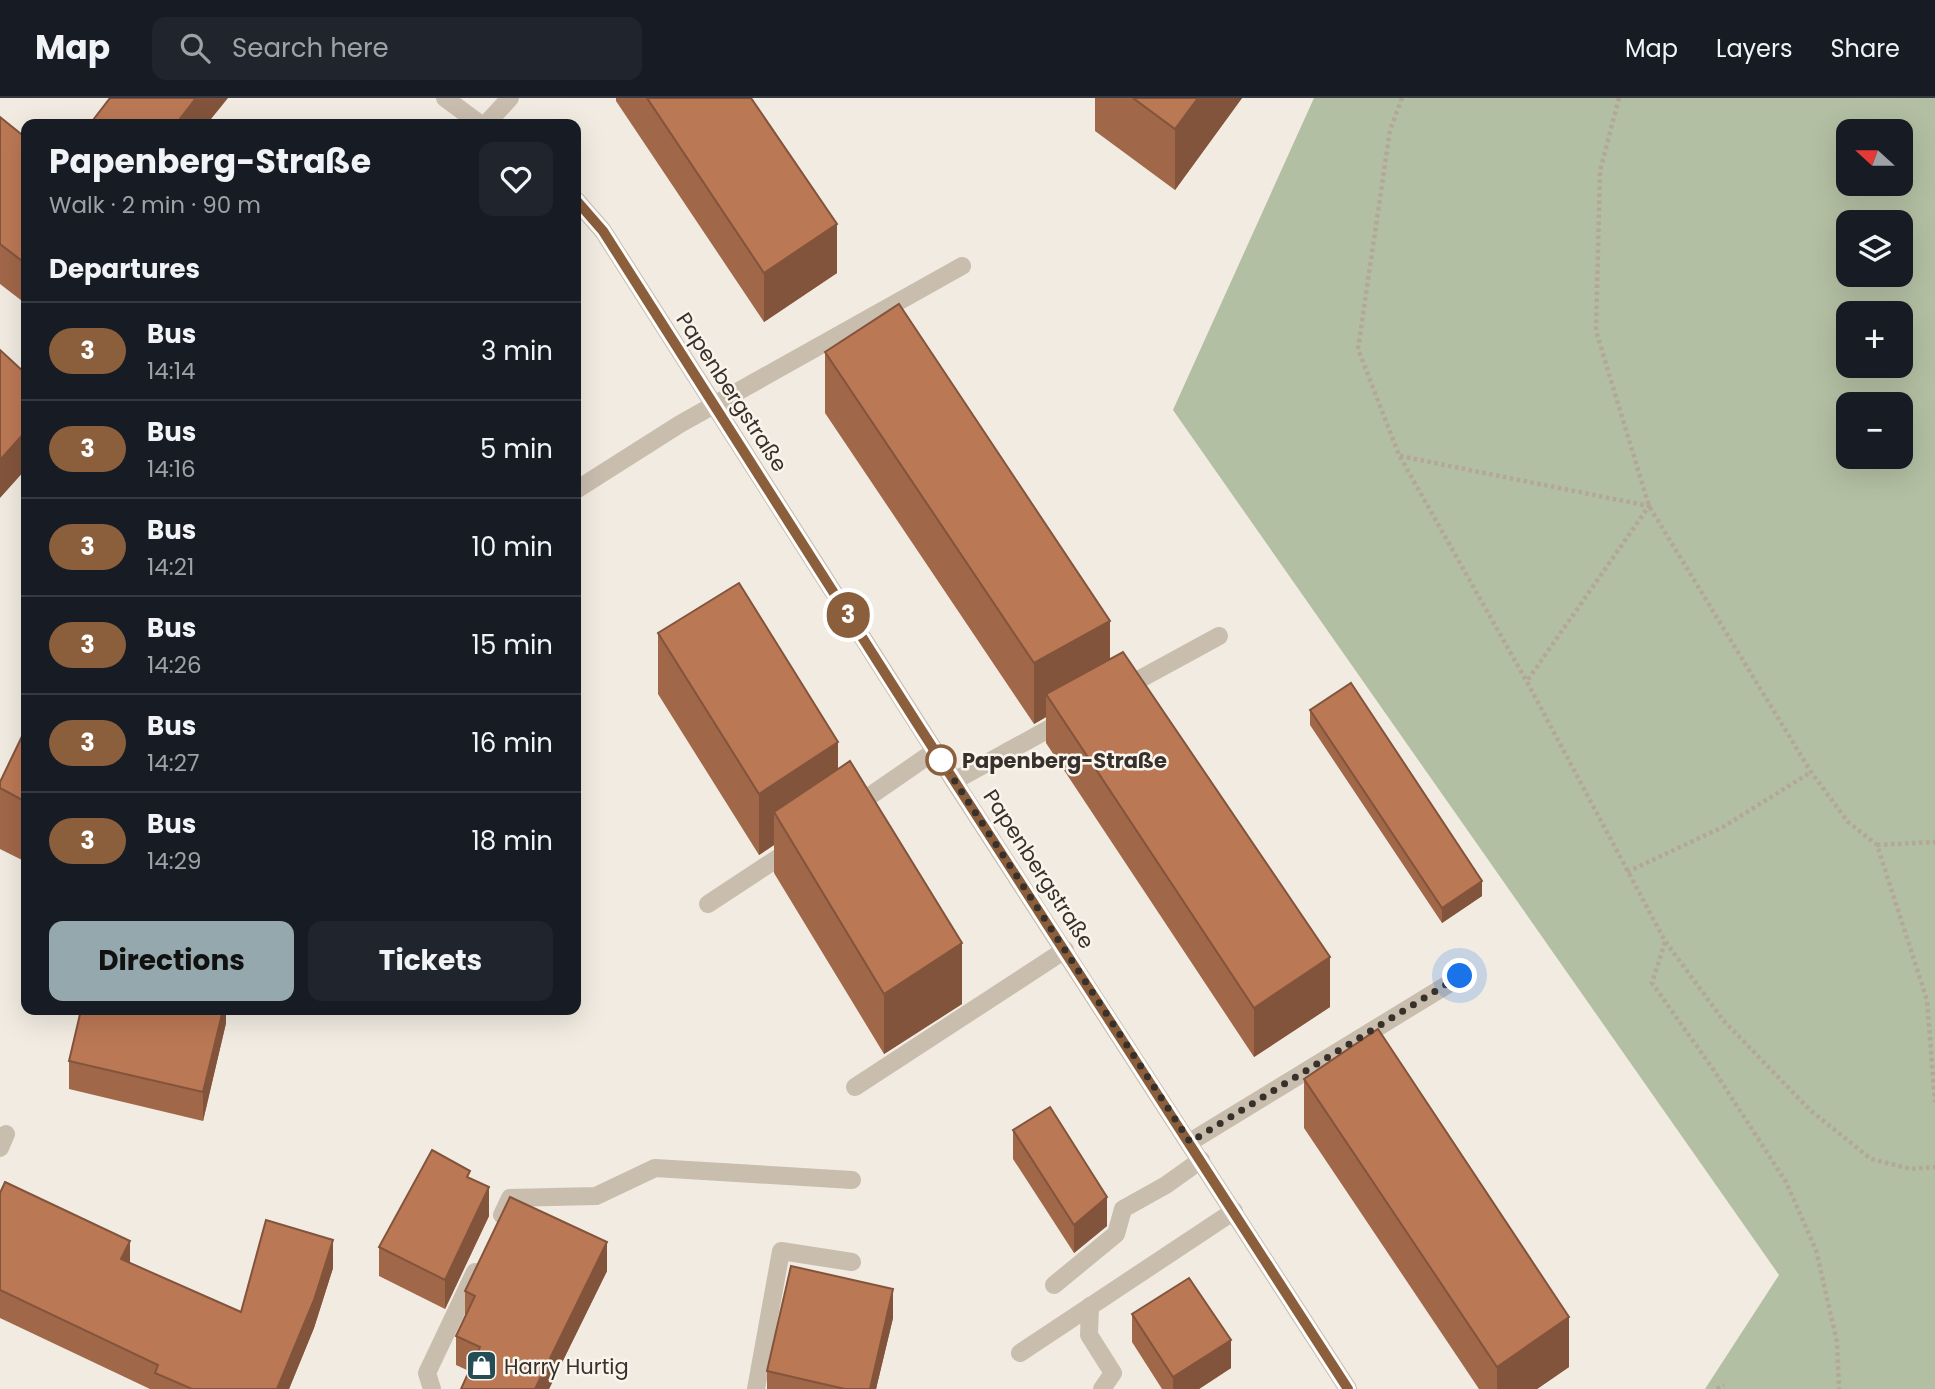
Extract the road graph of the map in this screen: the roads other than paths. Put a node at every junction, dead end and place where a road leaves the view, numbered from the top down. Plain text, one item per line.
1 (445, 98) edge
2 (510, 98) edge
3 (473, 119) edge
4 (491, 119) edge
5 (581, 206) edge
6 (962, 266) dead end
7 (713, 405) junction
8 (581, 487) edge
9 (1219, 636) dead end
10 (1109, 696) edge
11 (1084, 710) edge
12 (935, 751) junction
13 (954, 781) junction
14 (835, 820) edge
15 (812, 835) edge
16 (708, 904) dead end
17 (1065, 950) junction
18 (1460, 976) dead end
19 (855, 1087) dead end
20 (1190, 1142) junction
21 (1201, 1160) junction
22 (852, 1180) dead end
23 (1234, 1212) junction
24 (492, 1236) edge
25 (481, 1261) edge
26 (852, 1262) dead end
27 (1054, 1285) dead end
28 (1090, 1306) junction
29 (1020, 1353) dead end
30 (432, 1389) edge
31 (756, 1389) edge
32 (1102, 1389) edge
33 (1348, 1389) edge

1 - 3 street
2 - 4 street
5 - 7 street, Papenbergstraße
6 - 7 street
7 - 8 street
7 - 12 street, Papenbergstraße
9 - 10 street
11 - 13 street
12 - 13 street, Papenbergstraße
12 - 14 street
13 - 17 street, Papenbergstraße
15 - 16 street
17 - 19 street
17 - 20 street, Papenbergstraße
18 - 20 street
20 - 21 street, Papenbergstraße
21 - 23 street, Papenbergstraße
21 - 27 street
22 - 24 street
23 - 28 street
23 - 33 street, Papenbergstraße
25 - 30 street
26 - 31 street
28 - 29 street
28 - 32 street

